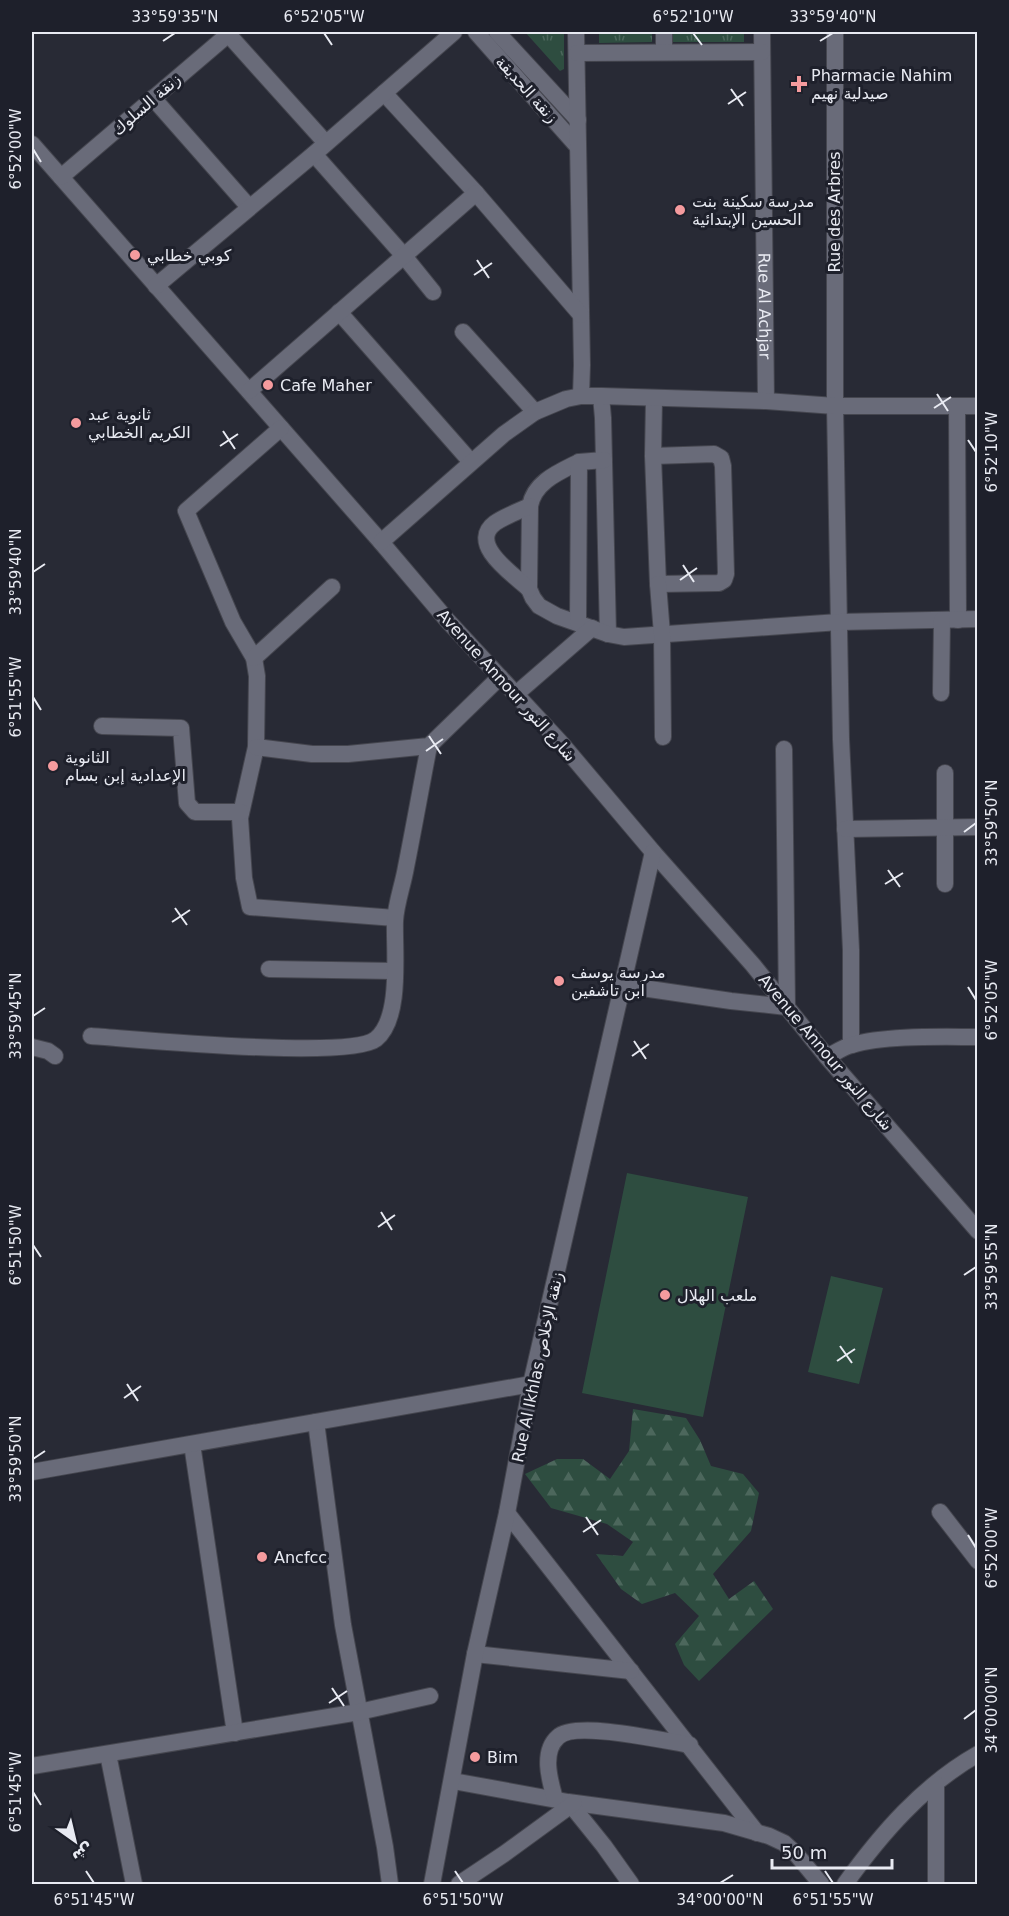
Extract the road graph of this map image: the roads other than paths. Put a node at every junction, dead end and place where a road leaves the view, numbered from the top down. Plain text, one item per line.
1 (454, 32) edge
2 (476, 32) edge
3 (497, 32) edge
4 (576, 32) edge
5 (664, 32) edge
6 (762, 32) edge
7 (835, 32) edge
8 (229, 33) edge
9 (664, 52) junction
10 (762, 52) junction
11 (577, 53) junction
12 (384, 93) junction
13 (153, 98) junction
14 (578, 120) junction
15 (32, 144) edge
16 (578, 147) junction
17 (319, 148) junction
18 (61, 177) junction
19 (476, 193) junction
20 (249, 207) junction
21 (404, 256) junction
22 (156, 286) junction
23 (433, 292) dead end
24 (339, 312) junction
25 (582, 315) junction
26 (463, 332) dead end
27 (249, 392) junction
28 (581, 396) junction
29 (601, 396) junction
30 (654, 399) junction
31 (835, 400) junction
32 (766, 401) junction
33 (957, 406) junction
34 (978, 406) edge
35 (535, 412) junction
36 (281, 428) junction
37 (653, 456) junction
38 (604, 460) junction
39 (471, 462) junction
40 (579, 462) junction
41 (530, 506) junction
42 (381, 542) junction
43 (658, 584) junction
44 (332, 587) dead end
45 (529, 589) junction
46 (978, 619) edge
47 (950, 620) junction
48 (839, 622) junction
49 (592, 628) junction
50 (662, 634) junction
51 (254, 658) junction
52 (500, 676) junction
53 (941, 693) dead end
54 (516, 694) junction
55 (102, 726) dead end
56 (663, 737) dead end
57 (429, 746) junction
58 (256, 747) junction
59 (784, 749) dead end
60 (945, 773) dead end
61 (241, 812) junction
62 (946, 827) junction
63 (978, 827) edge
64 (845, 829) junction
65 (653, 852) junction
66 (945, 884) dead end
67 (395, 918) junction
68 (269, 969) dead end
69 (394, 971) junction
70 (622, 985) junction
71 (787, 1006) junction
72 (92, 1036) dead end
73 (978, 1037) edge
74 (851, 1045) junction
75 (32, 1047) edge
76 (55, 1056) dead end
77 (827, 1057) junction
78 (978, 1231) edge
79 (531, 1384) junction
80 (316, 1422) junction
81 (192, 1444) junction
82 (32, 1472) edge
83 (940, 1512) dead end
84 (507, 1513) junction
85 (978, 1561) edge
86 (475, 1654) junction
87 (631, 1671) junction
88 (430, 1696) dead end
89 (358, 1712) junction
90 (234, 1733) junction
91 (690, 1745) junction
92 (108, 1754) junction
93 (978, 1754) edge
94 (32, 1766) edge
95 (453, 1781) junction
96 (936, 1784) junction
97 (567, 1802) junction
98 (757, 1833) junction
99 (134, 1884) edge
100 (390, 1884) edge
101 (432, 1884) edge
102 (459, 1884) edge
103 (631, 1884) edge
104 (821, 1884) edge
105 (845, 1884) edge
106 (936, 1884) edge

1 - 12 street
2 - 16 street, زنقة الحديقة
3 - 14 street, زنقة الحديقة
4 - 11 street
5 - 9 street
6 - 10 street, Rue Al Achjar
7 - 31 street, Rue des Arbres
8 - 13 street, زنقة السلوك
8 - 17 street
9 - 10 street
9 - 11 street
10 - 32 street, Rue Al Achjar
11 - 14 street
12 - 17 street
12 - 19 street
13 - 18 street, زنقة السلوك
13 - 20 street
14 - 16 street
15 - 18 street, Avenue Annour شارع النور
16 - 25 street
17 - 20 street
17 - 21 street
18 - 22 street, Avenue Annour شارع النور
19 - 21 street
19 - 25 street
20 - 22 street
21 - 23 street
21 - 24 street
22 - 27 street, Avenue Annour شارع النور
24 - 27 street
24 - 39 street
25 - 28 street
26 - 35 street
27 - 36 street, Avenue Annour شارع النور
28 - 29 street
28 - 35 street
29 - 30 street
29 - 38 street
30 - 32 street
30 - 37 street
31 - 32 street
31 - 33 street
31 - 48 street, Rue des Arbres
33 - 34 street
33 - 47 street
35 - 39 street
36 - 42 street, Avenue Annour شارع النور
36 - 51 street
37 - 43 street
37 - 43 street
38 - 40 street
38 - 49 street
39 - 42 street
40 - 41 street
40 - 49 street
41 - 45 street
41 - 45 street
42 - 52 street, Avenue Annour شارع النور
43 - 50 street
44 - 51 street
45 - 49 street
46 - 47 street
47 - 48 street
47 - 53 street
48 - 50 street
48 - 64 street, Rue des Arbres
49 - 50 street
49 - 54 street
50 - 56 street
51 - 58 street
52 - 54 street, Avenue Annour شارع النور
52 - 57 street
54 - 65 street, Avenue Annour شارع النور
55 - 61 street
57 - 58 street
57 - 67 street
58 - 61 street
59 - 71 street
60 - 62 street
61 - 67 street
62 - 63 street
62 - 64 street
62 - 66 street
64 - 74 street, Rue des Arbres
65 - 70 street, Rue Al Ikhlas زنقة الإخلاص
65 - 71 street, Avenue Annour شارع النور
67 - 69 street
68 - 69 street
69 - 72 street
70 - 71 street
70 - 79 street, Rue Al Ikhlas زنقة الإخلاص
71 - 77 street, Avenue Annour شارع النور
73 - 74 street
74 - 77 street
75 - 76 street
77 - 78 street, Avenue Annour شارع النور
79 - 80 street
79 - 84 street, Rue Al Ikhlas زنقة الإخلاص
80 - 81 street
80 - 89 street
81 - 82 street
81 - 90 street
83 - 85 street
84 - 86 street, Rue Al Ikhlas زنقة الإخلاص
84 - 87 street
86 - 87 street
86 - 95 street, Rue Al Ikhlas زنقة الإخلاص
87 - 91 street
88 - 89 street
89 - 90 street
89 - 100 street
90 - 92 street
91 - 97 street
91 - 98 street
92 - 94 street
92 - 99 street
93 - 96 street
95 - 97 street
95 - 101 street, Rue Al Ikhlas زنقة الإخلاص
96 - 105 street
96 - 106 street
97 - 98 street
97 - 102 street
97 - 103 street
98 - 104 street

